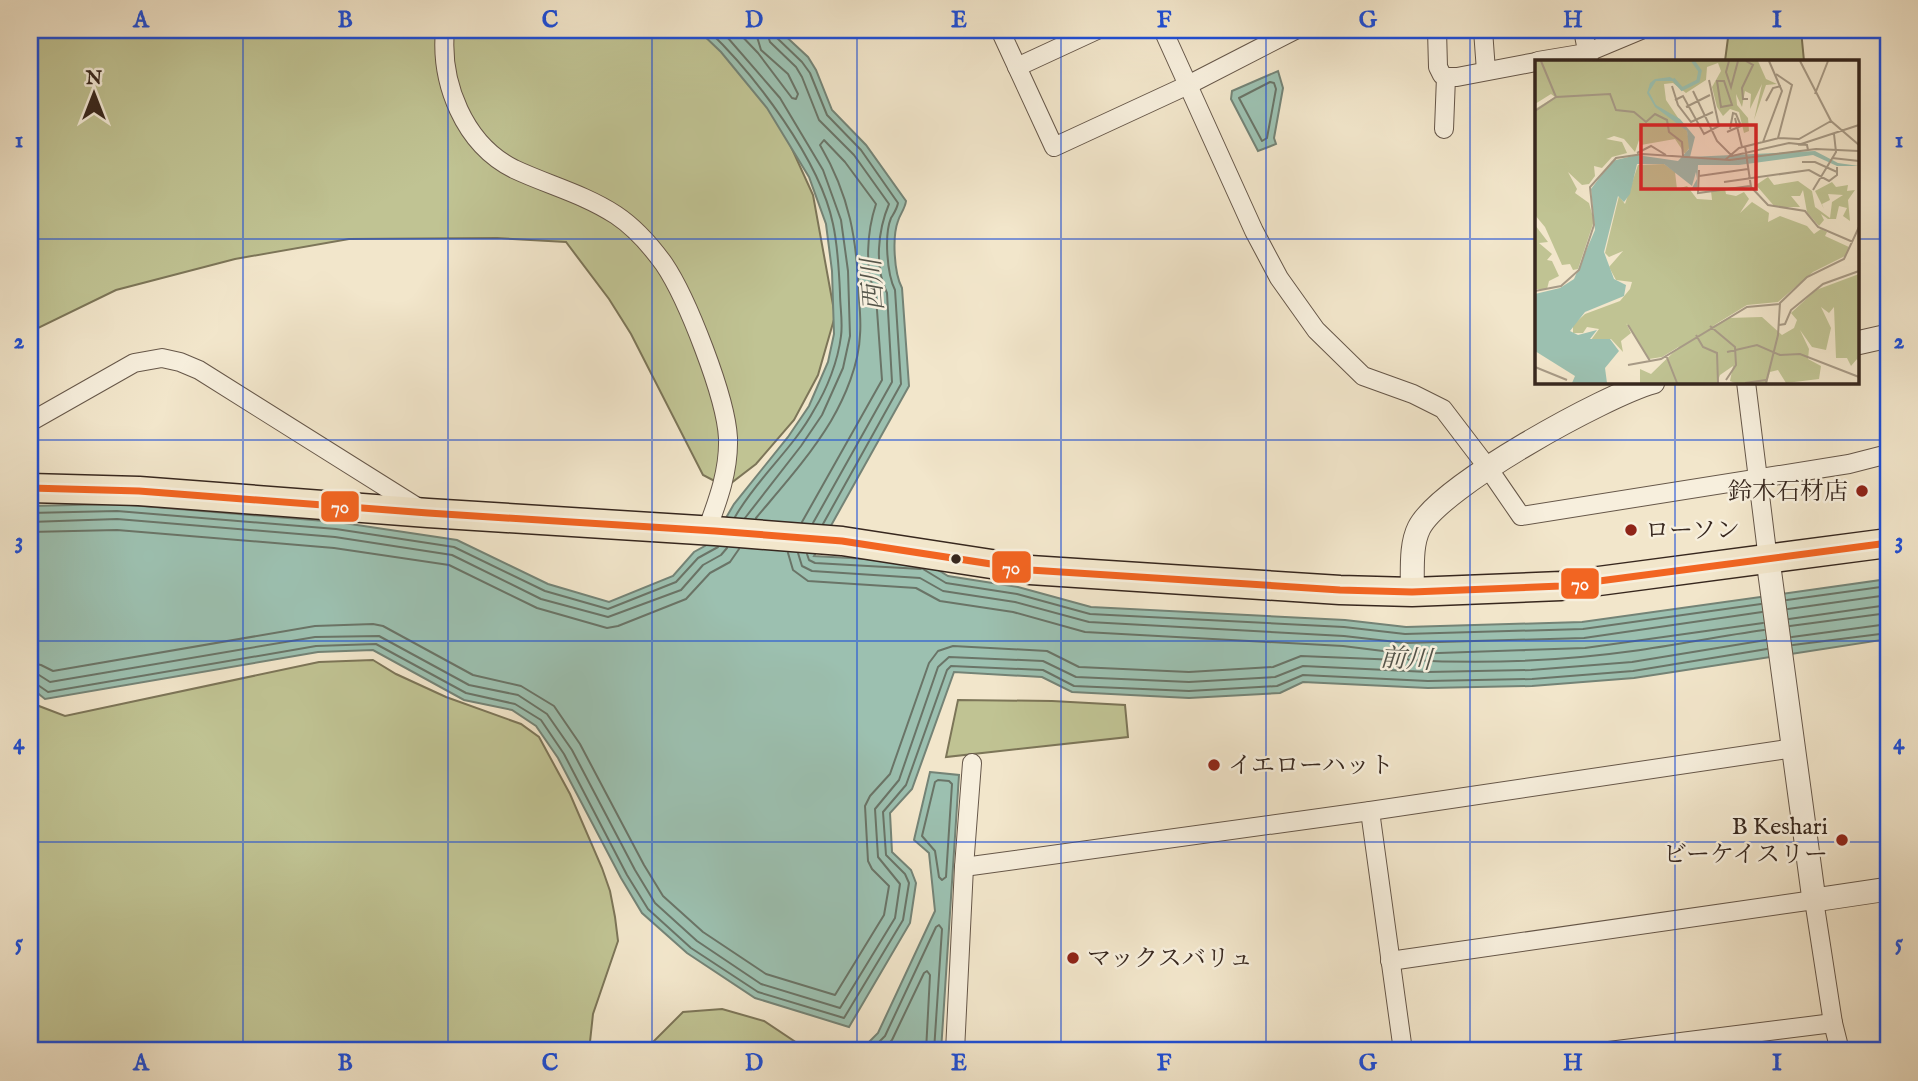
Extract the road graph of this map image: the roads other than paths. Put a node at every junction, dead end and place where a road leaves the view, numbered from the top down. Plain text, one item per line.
1 (445, 30) edge
2 (1000, 30) edge
3 (1097, 30) edge
4 (1163, 30) edge
5 (1295, 30) edge
6 (1437, 30) edge
7 (1483, 30) edge
8 (1583, 30) edge
9 (1641, 30) edge
10 (1587, 57) edge
11 (1550, 60) edge
12 (1535, 61) edge
13 (1017, 67) junction
14 (1486, 71) junction
15 (1446, 77) junction
16 (1188, 85) junction
17 (1444, 129) dead end
18 (1888, 336) edge
19 (1858, 344) edge
20 (1649, 383) edge
21 (1746, 383) edge
22 (30, 422) edge
23 (1888, 454) edge
24 (1488, 468) junction
25 (1757, 479) junction
26 (30, 488) edge
27 (428, 513) junction
28 (711, 530) junction
29 (1888, 543) edge
30 (1770, 569) junction
31 (1412, 592) junction
32 (1794, 748) junction
33 (972, 763) dead end
34 (1370, 811) junction
35 (964, 867) junction
36 (1888, 888) edge
37 (1814, 900) junction
38 (1390, 961) junction
39 (1833, 1023) junction
40 (955, 1051) edge
41 (1403, 1051) edge
42 (1609, 1051) edge
43 (1840, 1051) edge

1 - 28 street
2 - 13 street
3 - 13 street
4 - 16 street
5 - 16 street
6 - 15 street
7 - 14 street
8 - 10 street
9 - 10 street
10 - 11 street
12 - 14 street
13 - 16 street
14 - 15 street
15 - 17 street
16 - 24 street
18 - 19 street
20 - 24 street
21 - 25 street
22 - 27 street
23 - 25 street
24 - 25 street
24 - 31 street
25 - 30 street
26 - 27 main road
27 - 28 main road
28 - 31 main road
29 - 30 main road
30 - 31 main road
30 - 32 street
32 - 34 street
32 - 37 street
33 - 35 street
34 - 35 street
34 - 38 street
35 - 40 street
36 - 37 street
37 - 38 street
37 - 39 street
38 - 41 street
39 - 42 street
39 - 43 street

